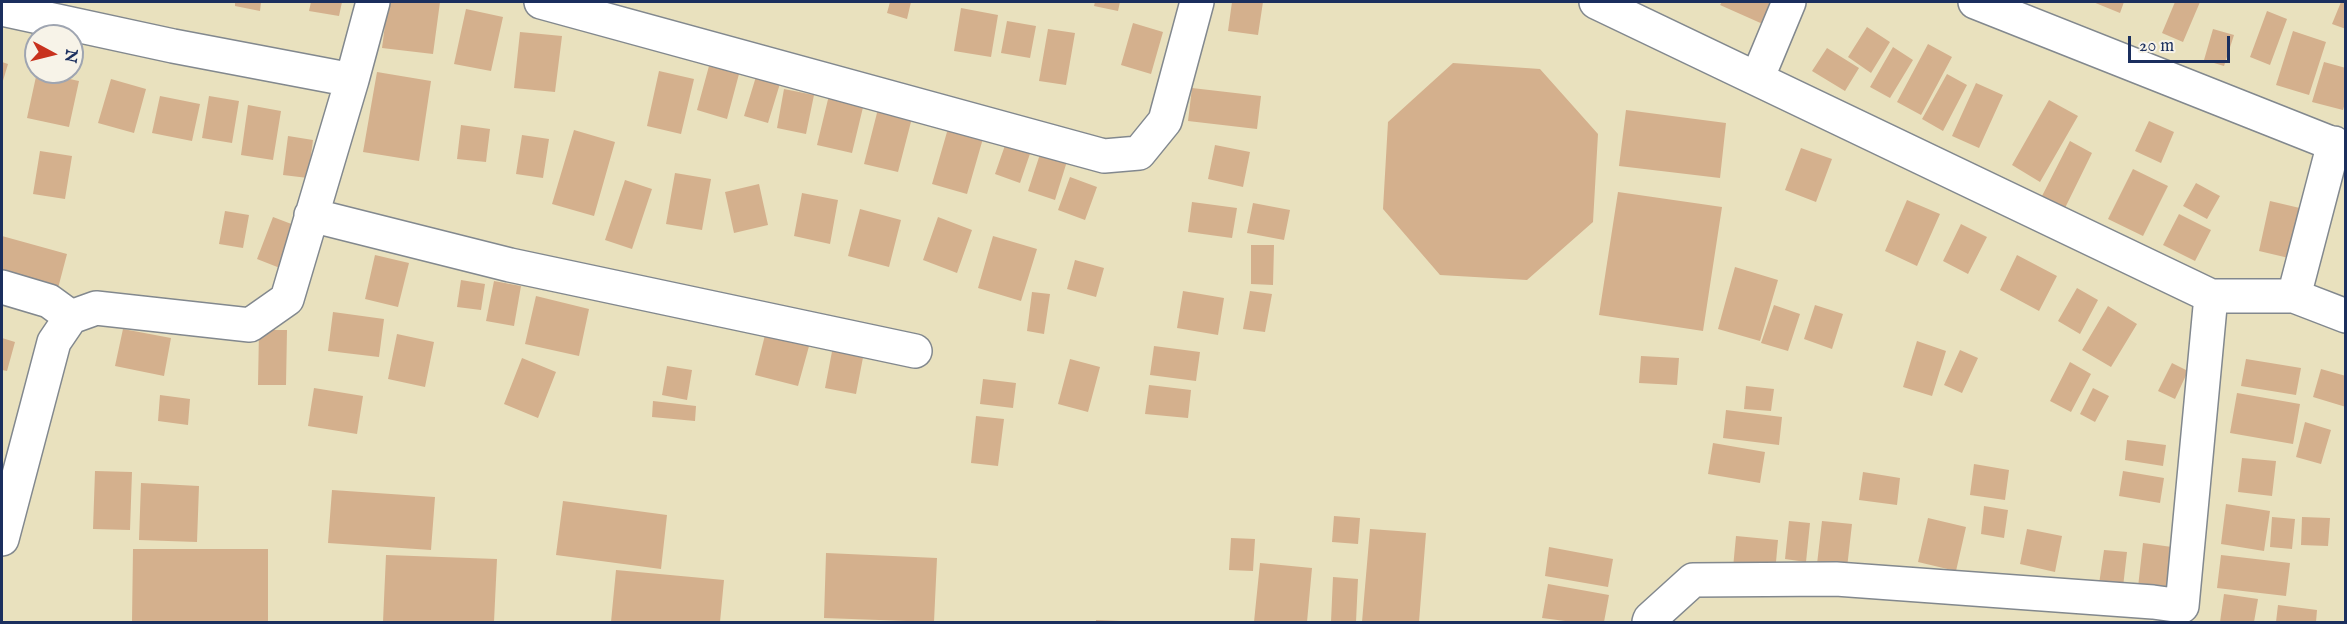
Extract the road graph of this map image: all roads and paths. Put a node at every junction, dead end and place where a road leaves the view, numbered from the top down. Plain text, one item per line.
1 (373, 2) edge
2 (541, 2) edge
3 (1197, 2) edge
4 (1596, 2) edge
5 (1789, 2) edge
6 (1992, 5) edge
7 (2, 9) edge
8 (1757, 79) junction
9 (352, 81) junction
10 (2340, 146) edge
11 (311, 215) junction
12 (2, 287) edge
13 (2211, 296) junction
14 (2294, 297) junction
15 (2346, 316) edge
16 (71, 317) junction
17 (915, 351) dead end
18 (2, 539) edge
19 (1649, 622) edge

1 - 9 street
2 - 3 street
4 - 8 street
5 - 8 street
6 - 10 street
7 - 9 street
8 - 13 street
9 - 11 street
10 - 14 street
11 - 16 street
11 - 17 street
12 - 16 street
13 - 14 street
13 - 19 street
14 - 15 street
16 - 18 street

